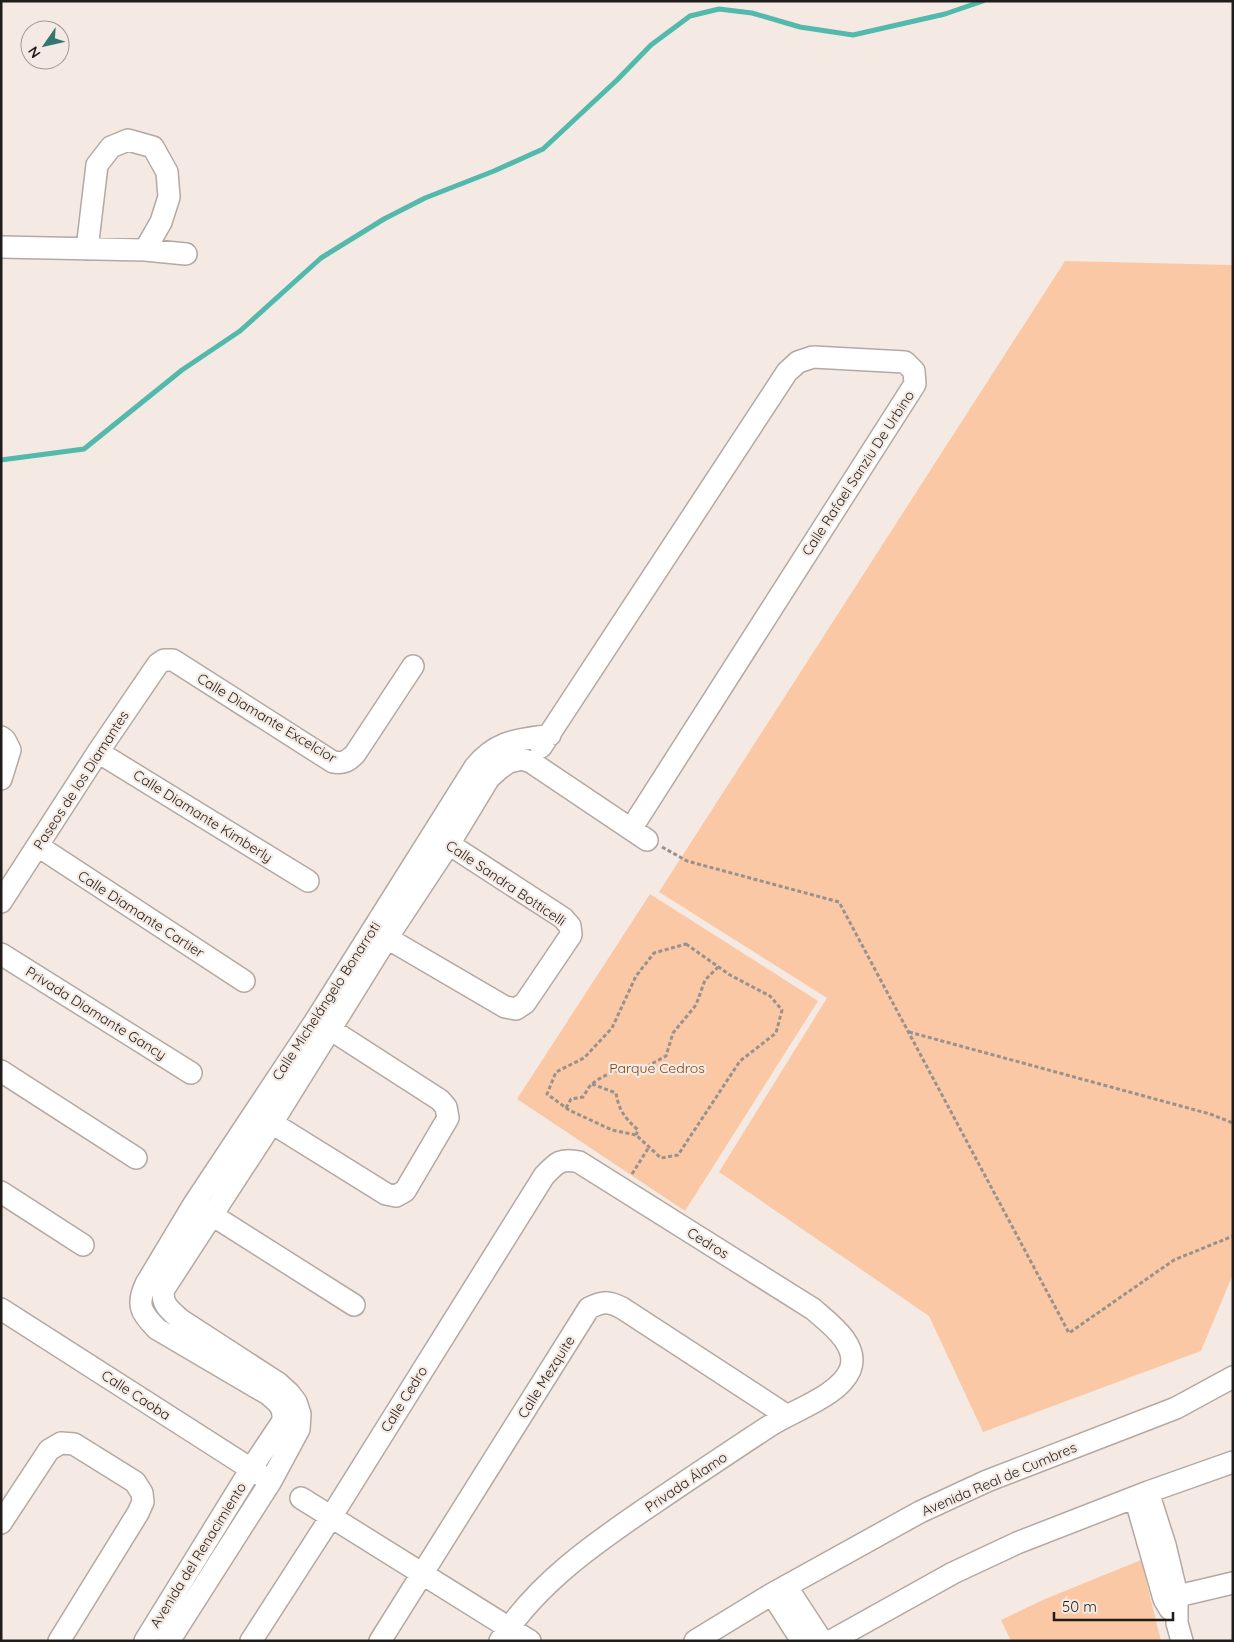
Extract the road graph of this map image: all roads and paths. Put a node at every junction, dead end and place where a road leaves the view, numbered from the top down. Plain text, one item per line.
1 (1, 247) edge
2 (87, 249) junction
3 (145, 250) junction
4 (186, 254) dead end
5 (164, 660) joint
6 (413, 666) dead end
7 (550, 735) junction
8 (1, 737) edge
9 (98, 752) junction
10 (530, 762) junction
11 (1, 779) edge
12 (639, 834) junction
13 (441, 839) junction
14 (38, 846) junction
15 (308, 881) dead end
16 (1, 902) edge
17 (387, 938) junction
18 (1, 954) edge
19 (718, 967) junction
20 (244, 981) dead end
21 (323, 1024) junction
22 (908, 1032) junction
23 (1, 1071) edge
24 (191, 1073) dead end
25 (592, 1084) junction
26 (566, 1108) junction
27 (1233, 1122) edge
28 (272, 1123) junction
29 (636, 1135) junction
30 (649, 1147) junction
31 (136, 1158) dead end
32 (561, 1160) joint
33 (622, 1188) junction
34 (1, 1192) edge
35 (203, 1210) junction
36 (1233, 1236) edge
37 (83, 1244) dead end
38 (164, 1302) junction
39 (354, 1305) dead end
40 (142, 1309) junction
41 (3, 1313) edge
42 (846, 1341) joint
43 (1233, 1378) edge
44 (292, 1413) junction
45 (786, 1415) junction
46 (1233, 1462) edge
47 (252, 1469) junction
48 (271, 1481) junction
49 (1142, 1495) junction
50 (301, 1498) dead end
51 (331, 1517) junction
52 (1, 1523) edge
53 (423, 1574) junction
54 (1233, 1583) edge
55 (779, 1590) junction
56 (1171, 1597) junction
57 (1180, 1632) edge
58 (504, 1634) edge
59 (59, 1641) edge
60 (145, 1641) edge
61 (169, 1641) edge
62 (251, 1641) edge
63 (380, 1641) edge
64 (530, 1641) edge
65 (695, 1641) edge
66 (802, 1641) edge
67 (822, 1641) edge
68 (831, 1641) edge

1 - 2 street
2 - 3 street
2 - 3 street
3 - 4 street
5 - 6 street, Calle Diamante Excelcior
5 - 9 street, Paseos de los Diamantes
7 - 10 street, Calle Rafael Sanziu De Urbino
7 - 12 street, Calle Rafael Sanziu De Urbino
7 - 13 street, Calle Michelángelo Bonarroti
8 - 11 street
9 - 14 street, Paseos de los Diamantes
9 - 15 street, Calle Diamante Kimberly
10 - 12 street
10 - 13 street, Calle Michelángelo Bonarroti
12 - 22 path
13 - 17 street, Calle Michelángelo Bonarroti
13 - 17 street, Calle Sandra Botticelli
13 - 21 street, Calle Michelángelo Bonarroti
14 - 16 street, Paseos de los Diamantes
14 - 20 street, Calle Diamante Cartier
17 - 21 street, Calle Michelángelo Bonarroti
18 - 24 street, Privada Diamante Gancy
19 - 25 path
19 - 26 path
19 - 30 path
21 - 28 street, Calle Michelángelo Bonarroti
21 - 28 street
21 - 35 street, Calle Michelángelo Bonarroti
22 - 27 path
22 - 36 path
23 - 31 street
25 - 26 path
25 - 29 path
26 - 29 path
28 - 35 street, Calle Michelángelo Bonarroti
29 - 30 path
30 - 33 path
32 - 33 street, Cedros
32 - 51 street, Calle Cedro
33 - 42 street, Cedros
34 - 37 street
35 - 38 street, Calle Michelángelo Bonarroti
35 - 39 street
35 - 40 street, Calle Michelángelo Bonarroti
38 - 40 street
38 - 44 street
40 - 44 street
41 - 47 street, Calle Caoba
42 - 45 street, Privada Álamo
43 - 55 street, Avenida Real de Cumbres
44 - 47 street, Avenida del Renacimiento
44 - 48 street, Avenida del Renacimiento
45 - 53 street, Calle Mezquite
45 - 58 street, Privada Álamo
46 - 49 street
47 - 48 street, Calle Caoba
47 - 60 street, Avenida del Renacimiento
48 - 61 street, Avenida del Renacimiento
49 - 56 street
49 - 68 street
50 - 51 street
51 - 53 street
51 - 62 street, Calle Cedro
52 - 59 street
53 - 58 street
53 - 63 street, Calle Mezquite
54 - 56 street
55 - 65 street, Avenida Real de Cumbres
55 - 66 street
55 - 67 street
56 - 57 street
58 - 64 street

